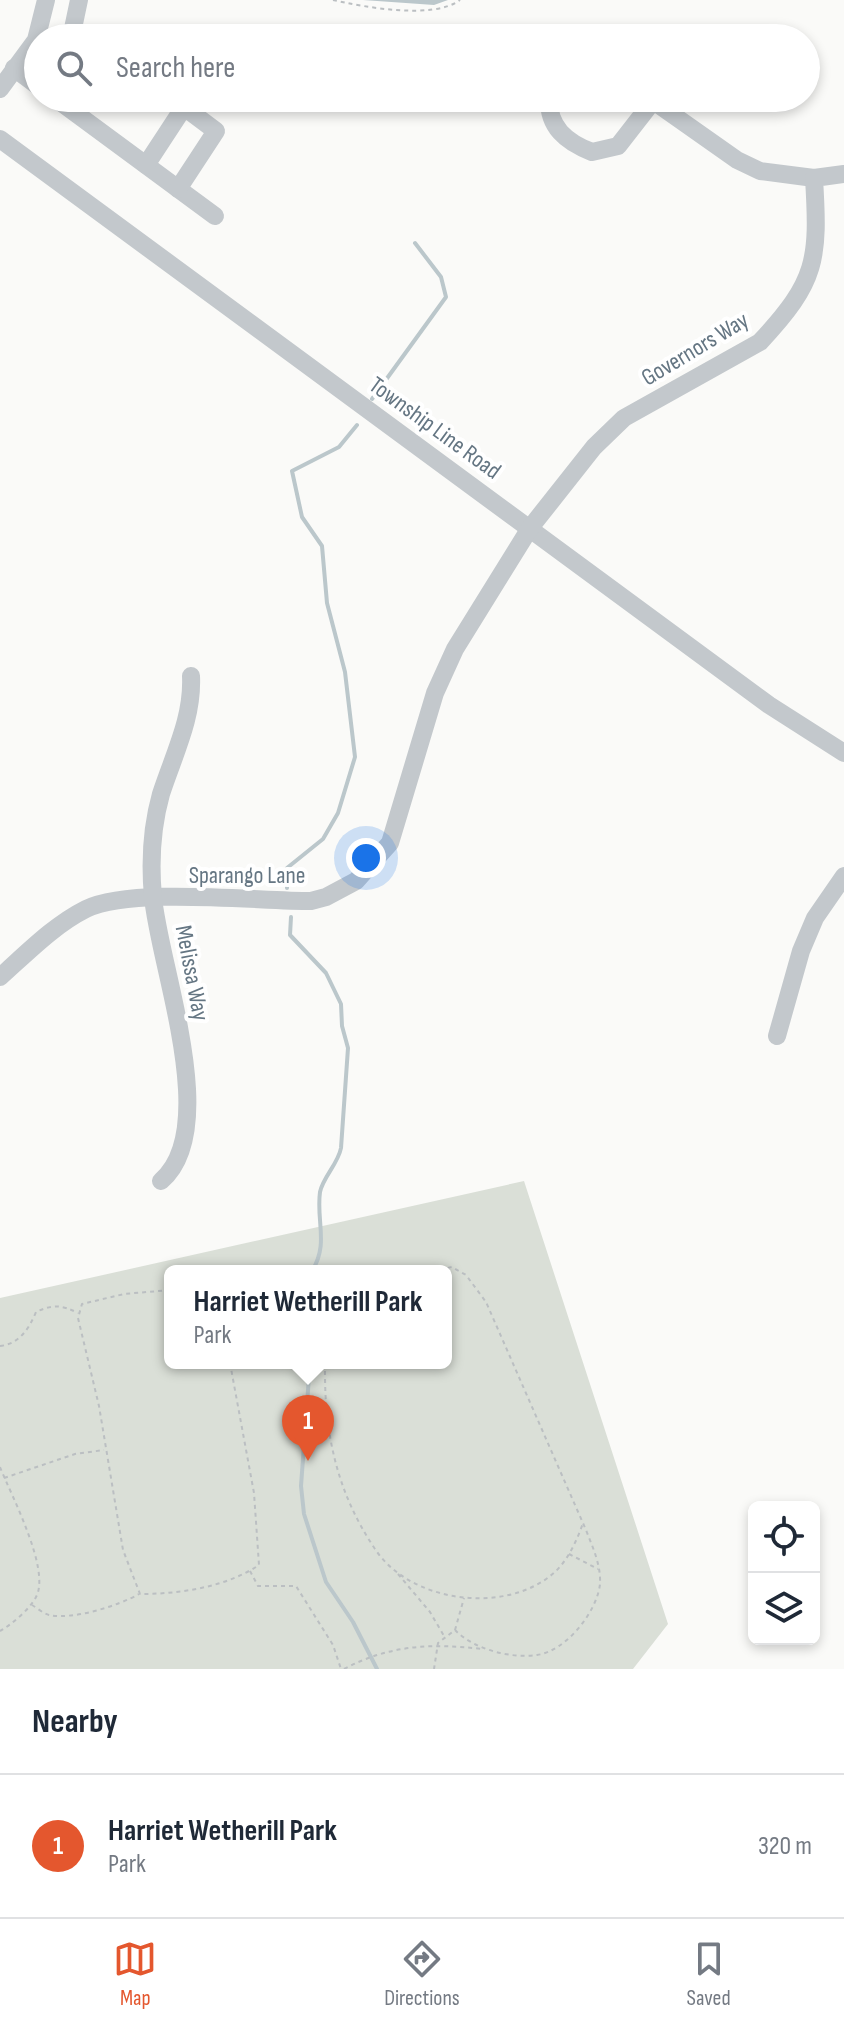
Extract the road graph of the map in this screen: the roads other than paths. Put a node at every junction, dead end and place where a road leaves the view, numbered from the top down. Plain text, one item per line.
1 (46, 0) edge
2 (79, 0) edge
3 (40, 24) edge
4 (74, 24) edge
5 (24, 55) edge
6 (14, 68) junction
7 (24, 76) edge
8 (0, 89) edge
9 (74, 112) edge
10 (181, 112) edge
11 (191, 112) edge
12 (551, 112) edge
13 (642, 112) edge
14 (668, 112) edge
15 (0, 139) edge
16 (146, 165) junction
17 (844, 174) edge
18 (814, 178) junction
19 (178, 189) junction
20 (215, 216) dead end
21 (530, 528) junction
22 (191, 676) dead end
23 (844, 753) edge
24 (844, 876) edge
25 (153, 898) junction
26 (0, 977) edge
27 (777, 1036) dead end
28 (161, 1181) dead end

1 - 3 street
2 - 4 street
5 - 6 street
6 - 7 street
6 - 8 street
9 - 16 street
10 - 16 street
11 - 19 street
12 - 13 street
14 - 18 street
15 - 21 street, Township Line Road
16 - 19 street
17 - 18 street
18 - 21 street, Governors Way
19 - 20 street
21 - 23 street, Township Line Road
21 - 25 street, Sparango Lane
22 - 25 street, Melissa Way
24 - 27 street
25 - 26 street, Sparango Lane
25 - 28 street, Melissa Way

